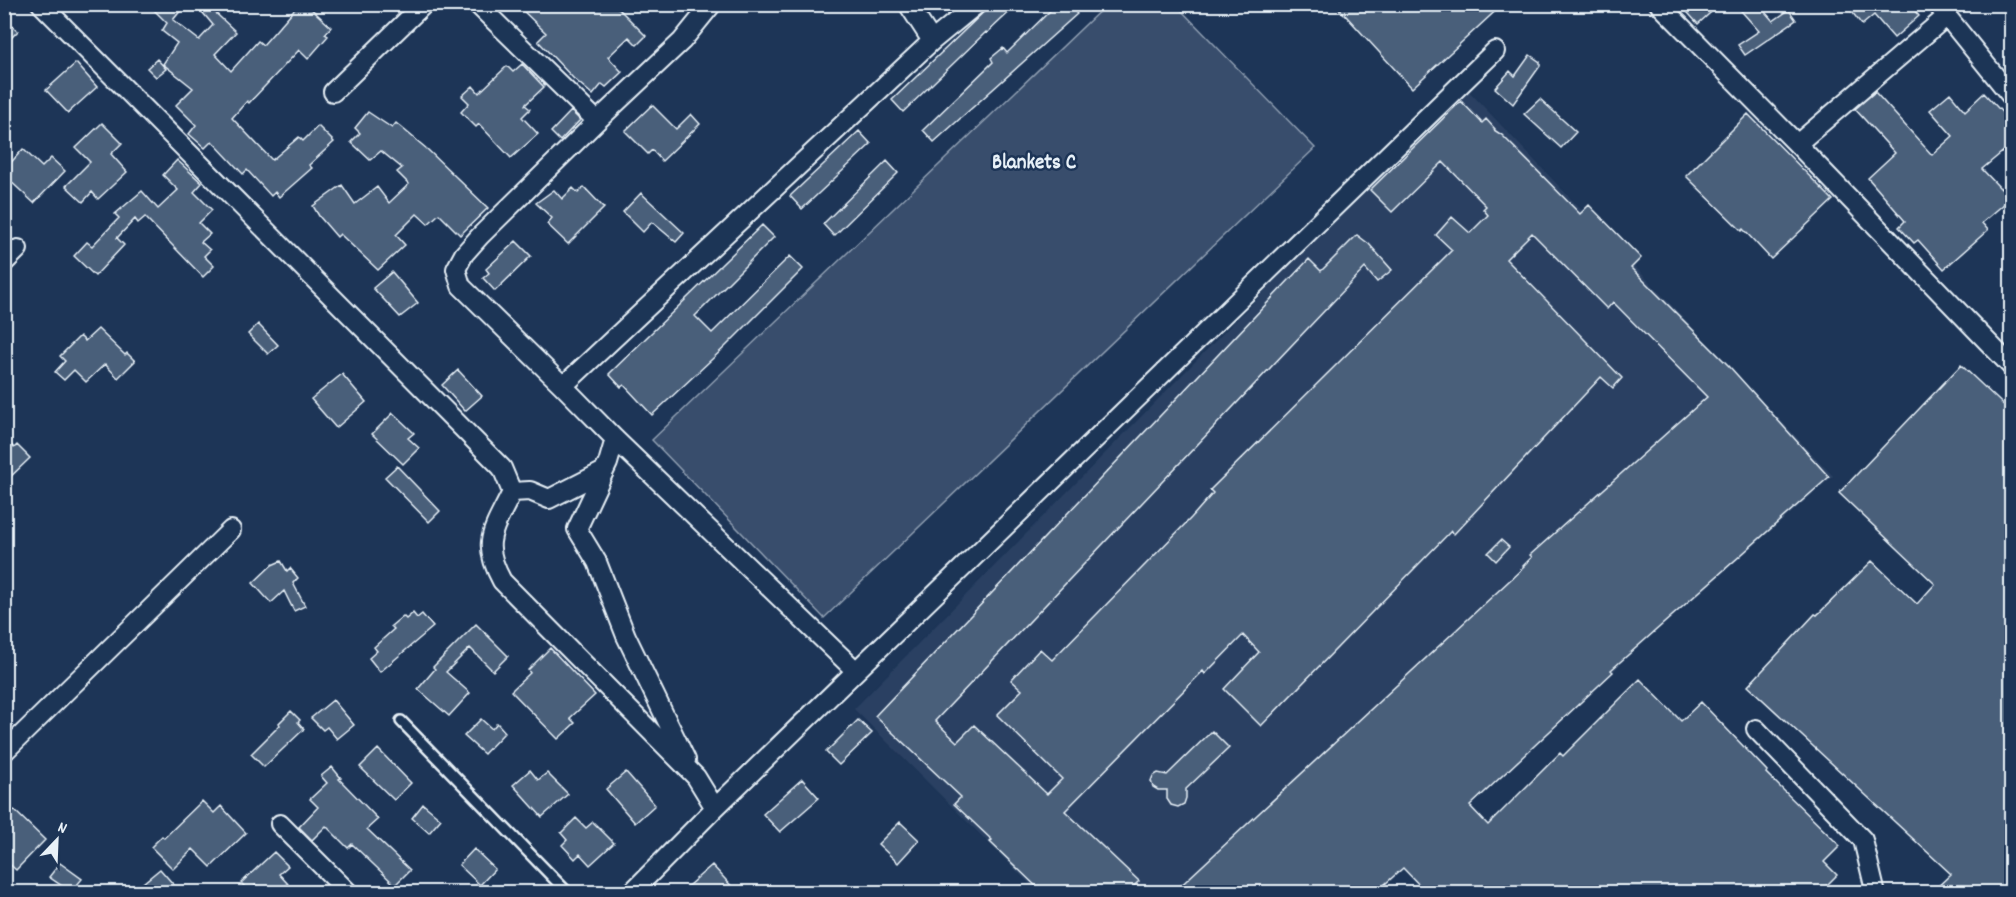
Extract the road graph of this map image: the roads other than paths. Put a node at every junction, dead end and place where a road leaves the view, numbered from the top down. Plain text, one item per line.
1 (41, 4) edge
2 (424, 4) edge
3 (477, 4) edge
4 (712, 4) edge
5 (908, 4) edge
6 (977, 4) edge
7 (1659, 4) edge
8 (1942, 10) edge
9 (932, 41) junction
10 (1495, 51) dead end
11 (333, 92) dead end
12 (2012, 97) edge
13 (597, 121) junction
14 (1797, 144) junction
15 (18, 249) dead end
16 (4, 263) edge
17 (2012, 367) edge
18 (563, 386) junction
19 (615, 440) junction
20 (604, 471) junction
21 (512, 492) junction
22 (231, 530) dead end
23 (856, 671) junction
24 (401, 721) dead end
25 (1756, 729) dead end
26 (4, 752) edge
27 (696, 777) junction
28 (715, 808) junction
29 (280, 824) dead end
30 (348, 892) edge
31 (567, 892) edge
32 (632, 892) edge
33 (1873, 892) edge

1 - 21 street
2 - 11 street
3 - 13 street
4 - 13 street
5 - 9 street
6 - 9 street
7 - 14 street
8 - 12 street
8 - 14 street
9 - 18 street
10 - 23 street
13 - 18 street
14 - 17 street
15 - 16 street
18 - 19 street
19 - 20 street
19 - 23 street
20 - 21 street
20 - 27 street
21 - 27 street
22 - 26 street
23 - 28 street
24 - 31 lane
25 - 33 street
27 - 28 street
28 - 32 street
29 - 30 street

